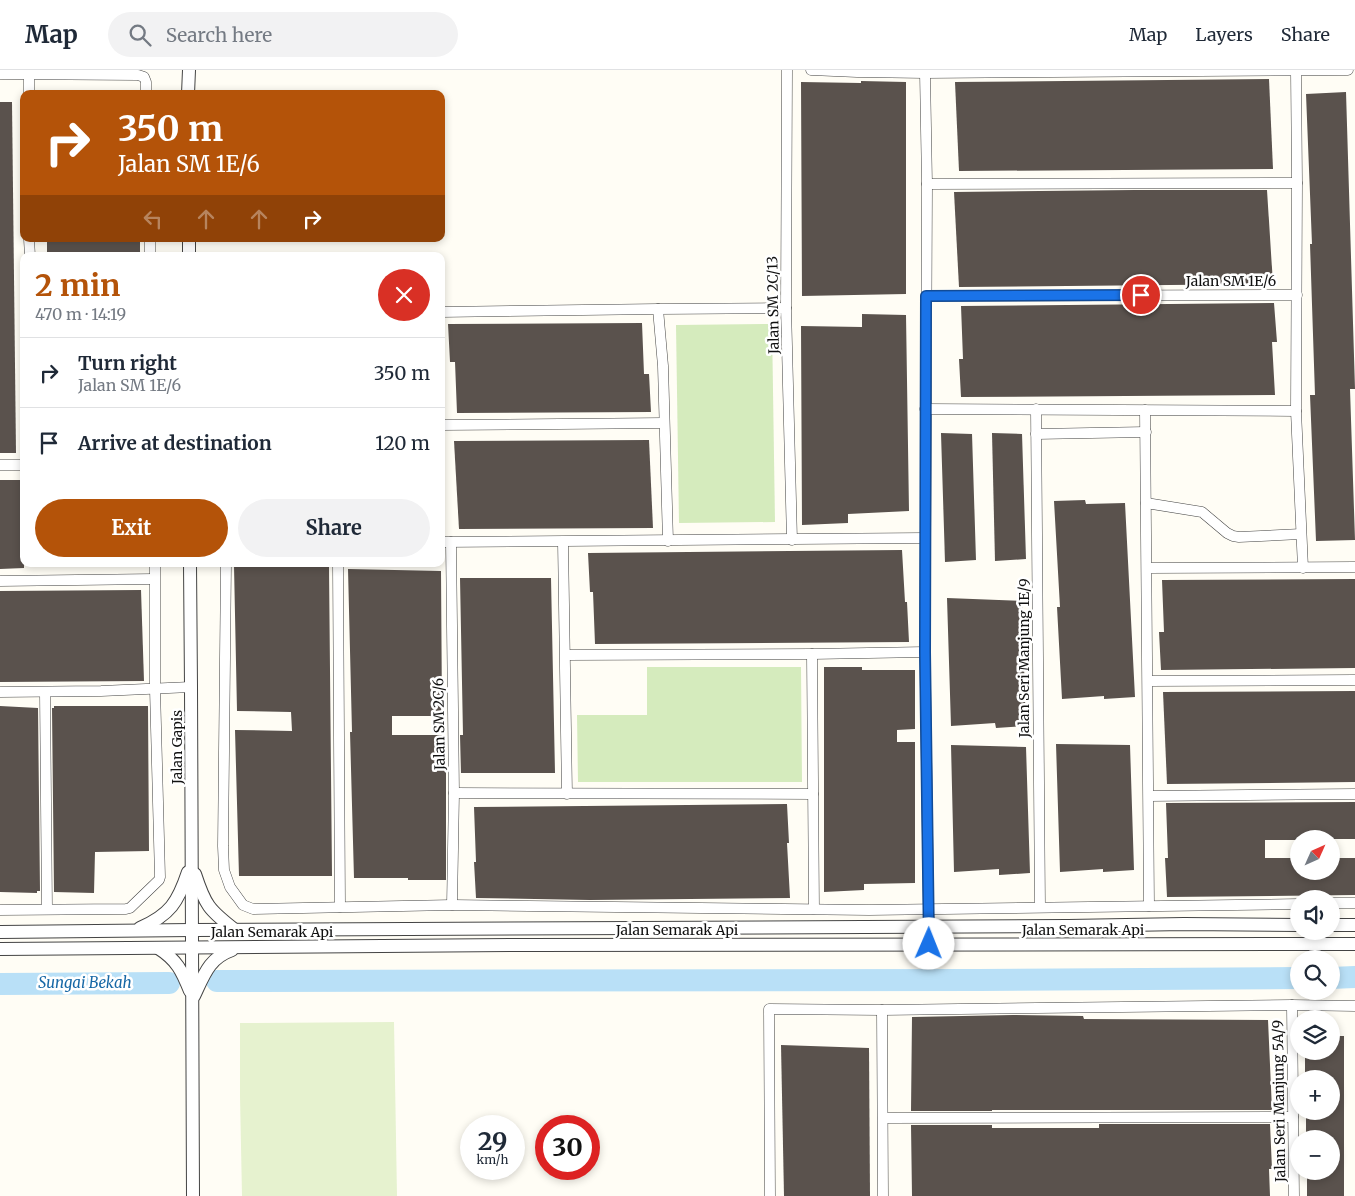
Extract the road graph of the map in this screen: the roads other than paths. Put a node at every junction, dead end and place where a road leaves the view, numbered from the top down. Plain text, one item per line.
1 (188, 70) edge
2 (787, 70) edge
3 (812, 70) edge
4 (1348, 70) edge
5 (1296, 71) edge
6 (925, 73) junction
7 (0, 74) edge
8 (29, 74) junction
9 (29, 90) edge
10 (146, 90) edge
11 (188, 90) edge
12 (1297, 183) junction
13 (928, 184) junction
14 (1297, 295) junction
15 (926, 296) junction
16 (786, 308) junction
17 (658, 309) junction
18 (445, 312) edge
19 (925, 409) junction
20 (1036, 409) junction
21 (1145, 410) junction
22 (1296, 411) junction
23 (664, 423) junction
24 (445, 425) edge
25 (1146, 432) junction
26 (1036, 434) junction
27 (0, 465) edge
28 (20, 465) edge
29 (1146, 503) junction
30 (1301, 534) junction
31 (924, 538) junction
32 (792, 540) junction
33 (668, 541) junction
34 (446, 542) edge
35 (563, 542) junction
36 (154, 567) edge
37 (190, 567) edge
38 (226, 567) edge
39 (338, 567) edge
40 (1355, 567) edge
41 (1147, 568) junction
42 (1303, 568) junction
43 (154, 580) junction
44 (0, 581) edge
45 (925, 652) junction
46 (812, 654) junction
47 (566, 655) junction
48 (1355, 680) edge
49 (1148, 681) junction
50 (191, 687) junction
51 (155, 689) junction
52 (0, 692) edge
53 (45, 692) junction
54 (454, 793) junction
55 (567, 794) junction
56 (813, 794) junction
57 (1355, 794) edge
58 (1149, 796) junction
59 (192, 862) junction
60 (1355, 903) edge
61 (1290, 904) edge
62 (1340, 904) edge
63 (452, 905) junction
64 (1149, 906) junction
65 (340, 907) junction
66 (1040, 907) junction
67 (814, 909) junction
68 (929, 909) junction
69 (0, 910) edge
70 (47, 910) junction
71 (1290, 925) edge
72 (1340, 925) edge
73 (1355, 925) edge
74 (929, 926) junction
75 (192, 930) junction
76 (235, 930) junction
77 (135, 931) junction
78 (0, 932) edge
79 (929, 944) junction
80 (1355, 944) edge
81 (239, 947) junction
82 (158, 948) junction
83 (192, 948) junction
84 (0, 950) edge
85 (193, 998) junction
86 (1292, 1005) junction
87 (1355, 1006) edge
88 (882, 1010) junction
89 (1293, 1070) edge
90 (1290, 1117) edge
91 (883, 1118) junction
92 (1293, 1120) edge
93 (193, 1196) edge
94 (770, 1196) edge
95 (883, 1196) edge
96 (1294, 1196) edge

1 - 11 street
2 - 16 street, Jalan SM 2C/13
3 - 6 street
4 - 5 street
5 - 6 street
5 - 12 street
6 - 13 street
7 - 8 street
8 - 9 street
8 - 10 street
12 - 13 street
12 - 14 street
13 - 15 street
14 - 15 street, Jalan SM 1E/6
14 - 22 street
15 - 19 street
16 - 17 street
16 - 32 street, Jalan SM 2C/13
17 - 18 street
17 - 23 street
19 - 20 street
19 - 31 street
20 - 21 street
20 - 26 street, Jalan Seri Manjung 1E/9
21 - 22 street
21 - 25 street
22 - 30 street
23 - 24 street
23 - 33 street
25 - 26 street
25 - 29 street
26 - 66 street, Jalan Seri Manjung 1E/9
27 - 28 street
29 - 30 street
29 - 41 street
30 - 42 street
31 - 32 street
31 - 45 street
32 - 33 street
33 - 35 street
34 - 35 street
34 - 54 street, Jalan SM 2C/6
35 - 47 street
36 - 43 street
37 - 50 street, Jalan Gapis
38 - 65 street
39 - 65 street
40 - 42 street
41 - 42 street
41 - 49 street
43 - 44 street
43 - 51 street
45 - 46 street
45 - 68 street
46 - 47 street
46 - 56 street
47 - 55 street
48 - 49 street
49 - 58 street
50 - 51 street
50 - 59 street, Jalan Gapis
51 - 53 street
51 - 70 street
52 - 53 street
53 - 70 street
54 - 55 street
54 - 63 street, Jalan SM 2C/6
55 - 56 street
56 - 67 street
57 - 58 street
58 - 64 street
59 - 75 street, Jalan Gapis
59 - 76 street
59 - 77 street
60 - 62 street
61 - 64 street
63 - 65 street
63 - 67 street
64 - 66 street
66 - 68 street
67 - 68 street
68 - 74 street
69 - 70 street
71 - 74 street, Jalan Semarak Api
72 - 73 street
74 - 76 street, Jalan Semarak Api
74 - 79 street
75 - 76 street, Jalan Semarak Api
75 - 77 street, Jalan Semarak Api
75 - 83 street, Jalan Gapis
77 - 78 street, Jalan Semarak Api
79 - 80 street, Jalan Semarak Api
79 - 81 street, Jalan Semarak Api
81 - 83 street, Jalan Semarak Api
81 - 85 street
82 - 83 street, Jalan Semarak Api
82 - 84 street, Jalan Semarak Api
82 - 85 street
83 - 85 street, Jalan Gapis
85 - 93 street, Jalan Gapis
86 - 87 street
86 - 88 street
86 - 89 street, Jalan Seri Manjung 5A/9
88 - 91 street
88 - 94 street
90 - 91 street
91 - 95 street
92 - 96 street, Jalan Seri Manjung 5A/9

